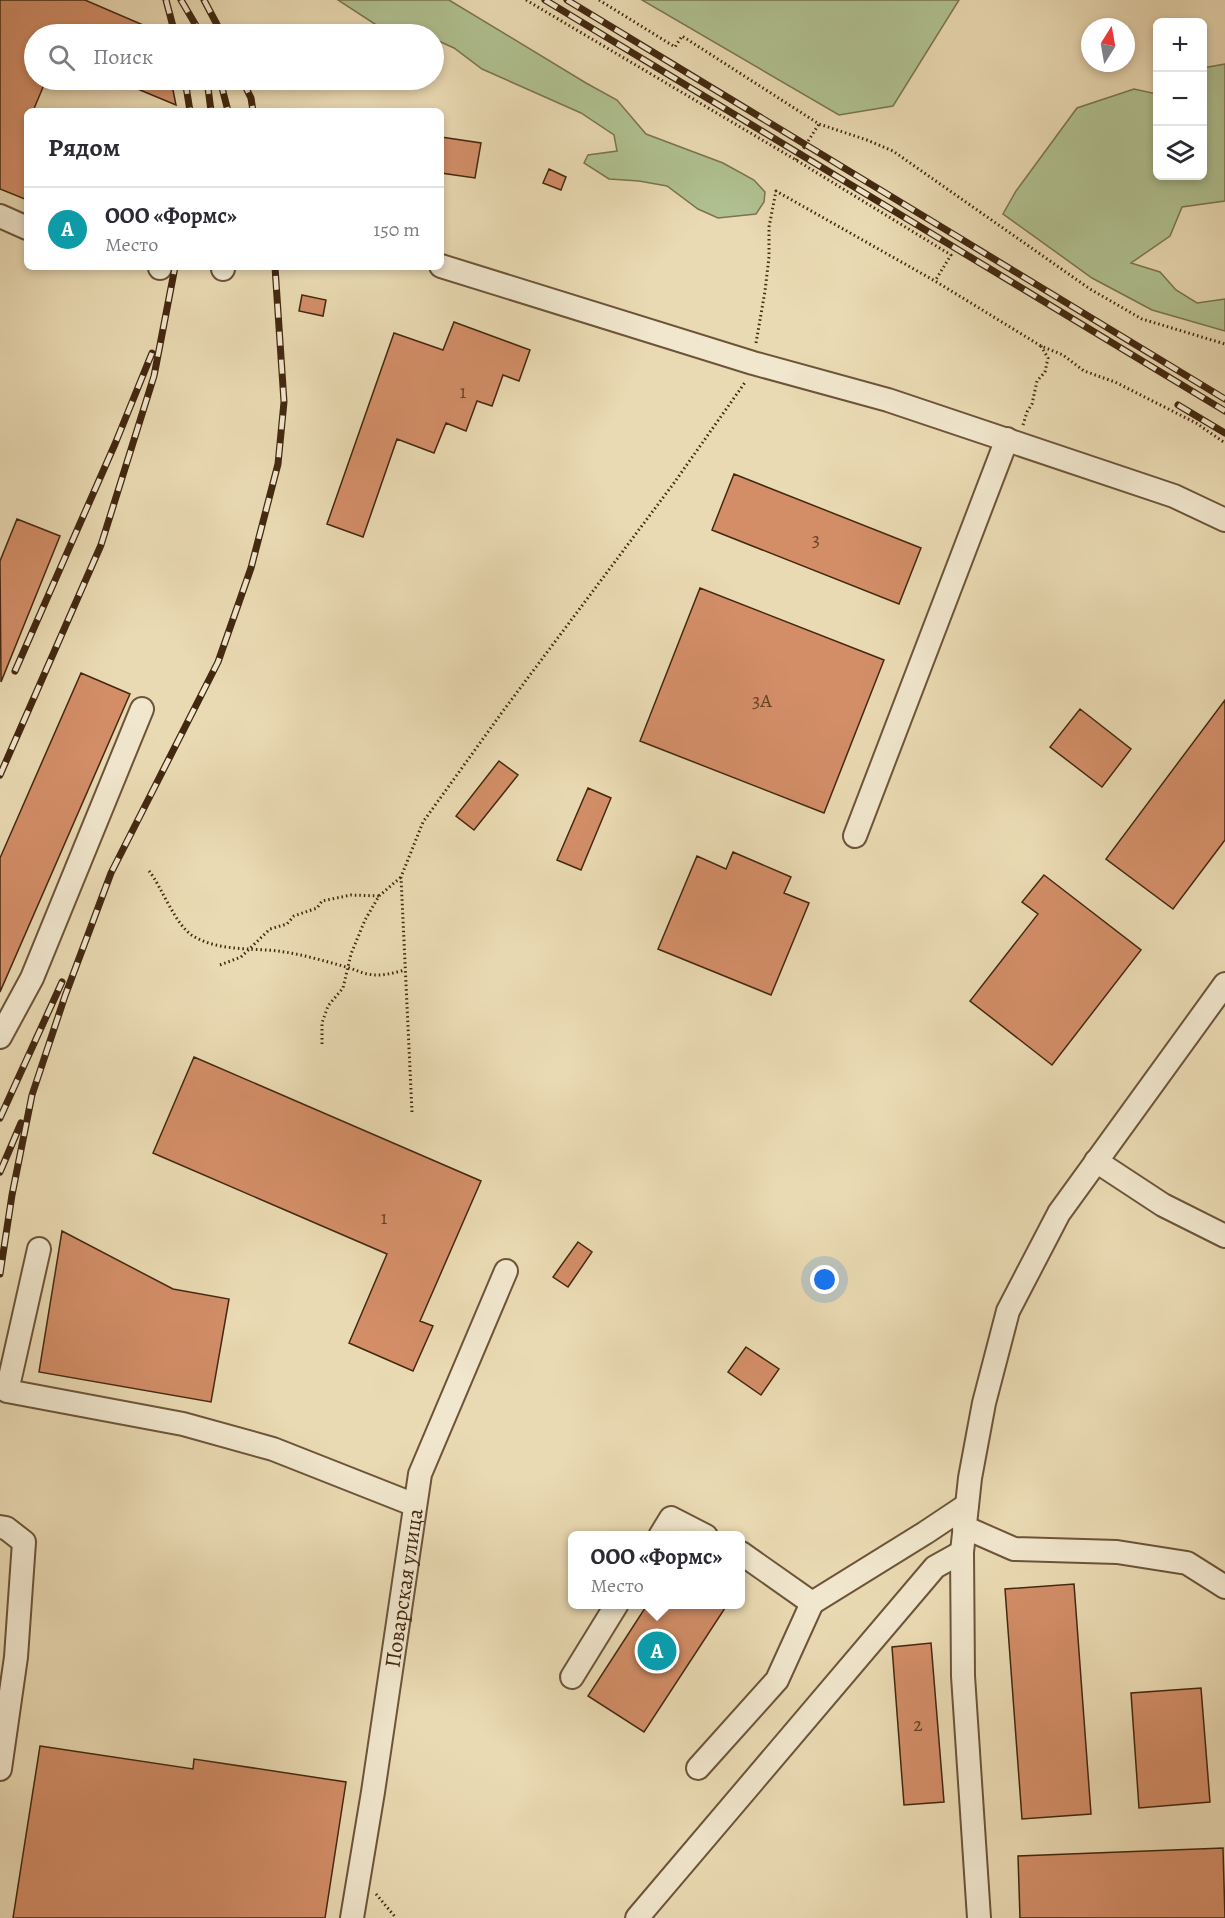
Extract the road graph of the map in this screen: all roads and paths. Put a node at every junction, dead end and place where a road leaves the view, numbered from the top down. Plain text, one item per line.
1 (526, 0) edge
2 (599, 0) edge
3 (819, 124) junction
4 (796, 160) junction
5 (0, 216) edge
6 (24, 227) edge
7 (444, 267) edge
8 (935, 281) junction
9 (1225, 344) edge
10 (1041, 346) junction
11 (753, 363) junction
12 (1015, 434) junction
13 (1225, 443) edge
14 (1225, 520) edge
15 (142, 710) dead end
16 (855, 836) dead end
17 (149, 871) dead end
18 (401, 877) junction
19 (379, 896) junction
20 (250, 950) junction
21 (220, 965) dead end
22 (348, 967) junction
23 (405, 970) junction
24 (1225, 984) edge
25 (0, 1037) edge
26 (322, 1044) dead end
27 (412, 1112) dead end
28 (1096, 1161) junction
29 (1225, 1236) edge
30 (39, 1249) dead end
31 (506, 1271) dead end
32 (415, 1505) junction
33 (965, 1516) junction
34 (0, 1527) edge
35 (663, 1531) edge
36 (696, 1531) edge
37 (962, 1552) junction
38 (745, 1556) edge
39 (1225, 1587) edge
40 (812, 1603) junction
41 (614, 1609) edge
42 (572, 1677) dead end
43 (698, 1768) dead end
44 (0, 1769) edge
45 (359, 1878) junction
46 (352, 1918) edge
47 (396, 1918) edge
48 (637, 1918) edge
49 (979, 1918) edge

1 - 4 path
2 - 3 path
3 - 4 path
3 - 9 path
4 - 8 path
5 - 6 street
7 - 11 street
8 - 10 path
8 - 11 path
10 - 12 path
10 - 13 path
11 - 12 street
11 - 18 path
12 - 14 street
12 - 16 street
15 - 25 street
17 - 20 path
18 - 19 path
18 - 23 path
19 - 20 path
19 - 22 path
20 - 21 path
20 - 22 path
22 - 23 path
22 - 26 path
23 - 27 path
24 - 28 street
28 - 29 street
28 - 33 street
30 - 32 street
31 - 32 street, Поварская улица
32 - 45 street, Поварская улица
33 - 37 street
33 - 39 street
33 - 40 street
34 - 44 street
35 - 36 street
37 - 48 street
37 - 49 street
38 - 40 street
40 - 43 street
41 - 42 street
45 - 46 street, Поварская улица
45 - 47 path

